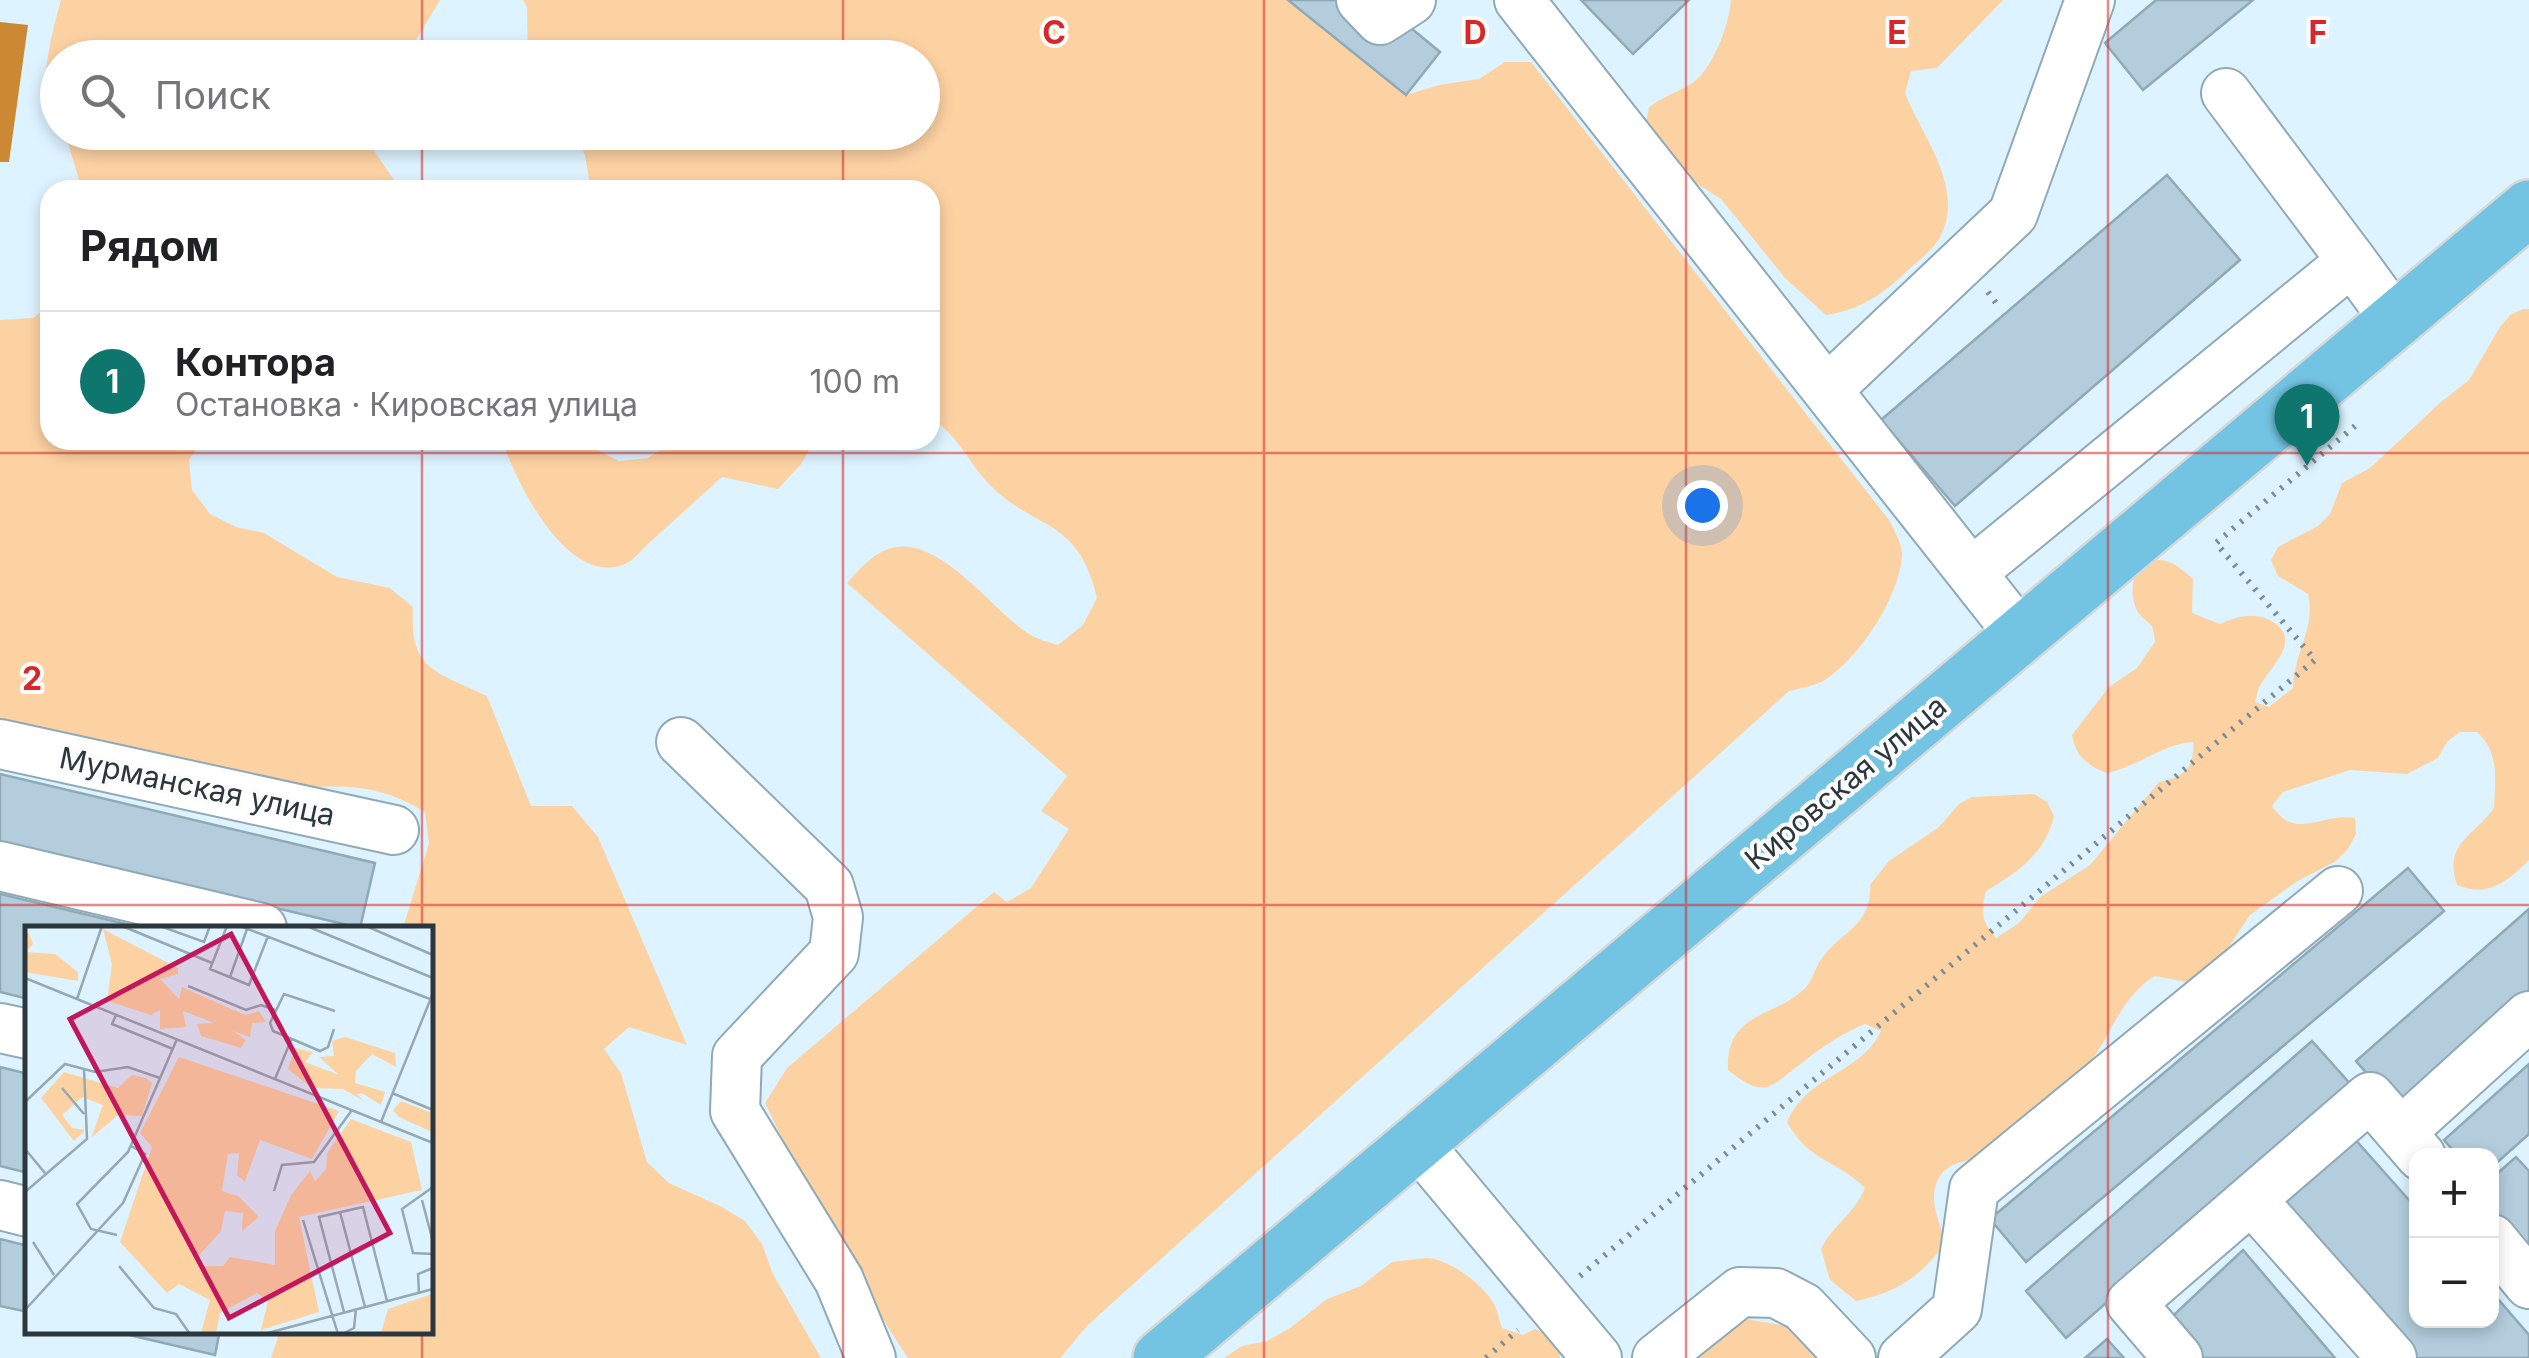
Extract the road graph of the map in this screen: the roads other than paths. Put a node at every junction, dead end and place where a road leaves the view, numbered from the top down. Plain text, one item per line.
1 (1361, 0) edge
2 (1411, 0) edge
3 (1519, 0) edge
4 (2090, 0) edge
5 (2226, 93) dead end
6 (2529, 208) edge
7 (2352, 262) junction
8 (2396, 320) junction
9 (1827, 390) junction
10 (1972, 572) junction
11 (2021, 636) junction
12 (681, 742) dead end
13 (0, 744) edge
14 (394, 830) dead end
15 (0, 866) edge
16 (2338, 891) dead end
17 (254, 926) edge
18 (2529, 1016) edge
19 (0, 1028) edge
20 (25, 1033) edge
21 (1418, 1143) junction
22 (2411, 1144) edge
23 (2252, 1200) junction
24 (0, 1205) edge
25 (25, 1211) edge
26 (2499, 1248) edge
27 (2529, 1284) edge
28 (871, 1358) edge
29 (1161, 1358) edge
30 (1597, 1358) edge
31 (1657, 1358) edge
32 (1851, 1358) edge
33 (1903, 1358) edge
34 (2178, 1358) edge
35 (2392, 1358) edge

1 - 2 lane
3 - 9 lane
4 - 9 lane
5 - 7 lane
6 - 8 main road, Кировская улица
7 - 8 lane
7 - 10 lane
8 - 11 main road, Кировская улица
9 - 10 lane
10 - 11 lane
11 - 21 main road, Кировская улица
12 - 28 lane
13 - 14 lane, Мурманская улица
15 - 17 lane
16 - 33 lane
18 - 22 lane
19 - 20 lane
21 - 29 main road, Кировская улица
21 - 30 lane
22 - 23 lane
23 - 34 lane
23 - 35 lane
24 - 25 lane
26 - 27 lane
31 - 32 lane

